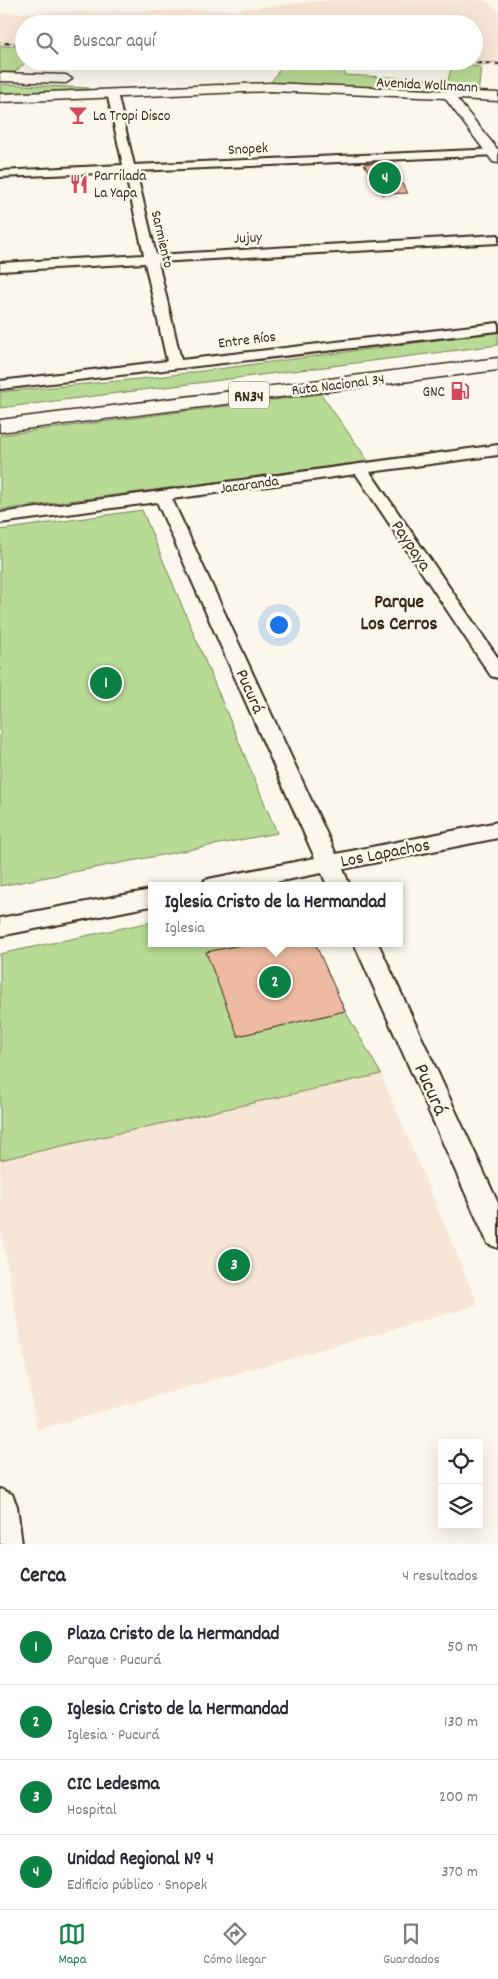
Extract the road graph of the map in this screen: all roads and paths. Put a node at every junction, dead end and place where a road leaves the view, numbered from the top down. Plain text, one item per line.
1 (0, 76) edge
2 (79, 80) dead end
3 (270, 87) junction
4 (113, 96) junction
5 (498, 97) edge
6 (0, 98) edge
7 (451, 98) junction
8 (468, 99) junction
9 (498, 103) edge
10 (0, 104) edge
11 (498, 138) edge
12 (496, 154) edge
13 (131, 168) junction
14 (0, 174) edge
15 (498, 239) edge
16 (151, 259) junction
17 (0, 267) edge
18 (498, 327) edge
19 (498, 354) edge
20 (175, 364) junction
21 (498, 364) edge
22 (0, 385) edge
23 (0, 416) edge
24 (0, 426) edge
25 (498, 450) edge
26 (360, 469) junction
27 (162, 495) junction
28 (0, 518) edge
29 (498, 672) edge
30 (498, 830) edge
31 (329, 863) junction
32 (233, 882) edge
33 (338, 882) edge
34 (148, 899) edge
35 (0, 927) edge
36 (368, 947) edge
37 (498, 1235) edge
38 (0, 1506) edge
39 (5, 1544) edge

1 - 2 main road
3 - 4 main road, Avenida Wollmann
3 - 4 main road, Avenida Wollmann
3 - 7 main road, Avenida Wollmann
4 - 6 main road
4 - 7 main road, Avenida Wollmann
4 - 10 main road
4 - 13 street, Sarmiento
5 - 8 main road, Avenida Wollmann
7 - 8 main road, Avenida Wollmann
7 - 12 main road
8 - 9 main road, Avenida Wollmann
8 - 11 main road
12 - 13 street, Snopek
13 - 14 street, Snopek
13 - 16 street, Sarmiento
15 - 16 street, Jujuy
16 - 17 street, Jujuy
16 - 20 street, Sarmiento
18 - 20 street, Entre Ríos
19 - 23 main road, Ruta Nacional 34 / RN34
20 - 22 street, Entre Ríos
21 - 24 main road, Ruta Nacional 34 / RN34
25 - 26 street, Jacaranda
26 - 27 street, Jacaranda
26 - 29 street, Paypaya
27 - 28 street, Jacaranda
27 - 31 street, Pucurá
30 - 31 street, Los Lapachos
31 - 32 street, Los Lapachos
31 - 33 street, Pucurá
34 - 35 street
36 - 37 street, Pucurá
38 - 39 street

